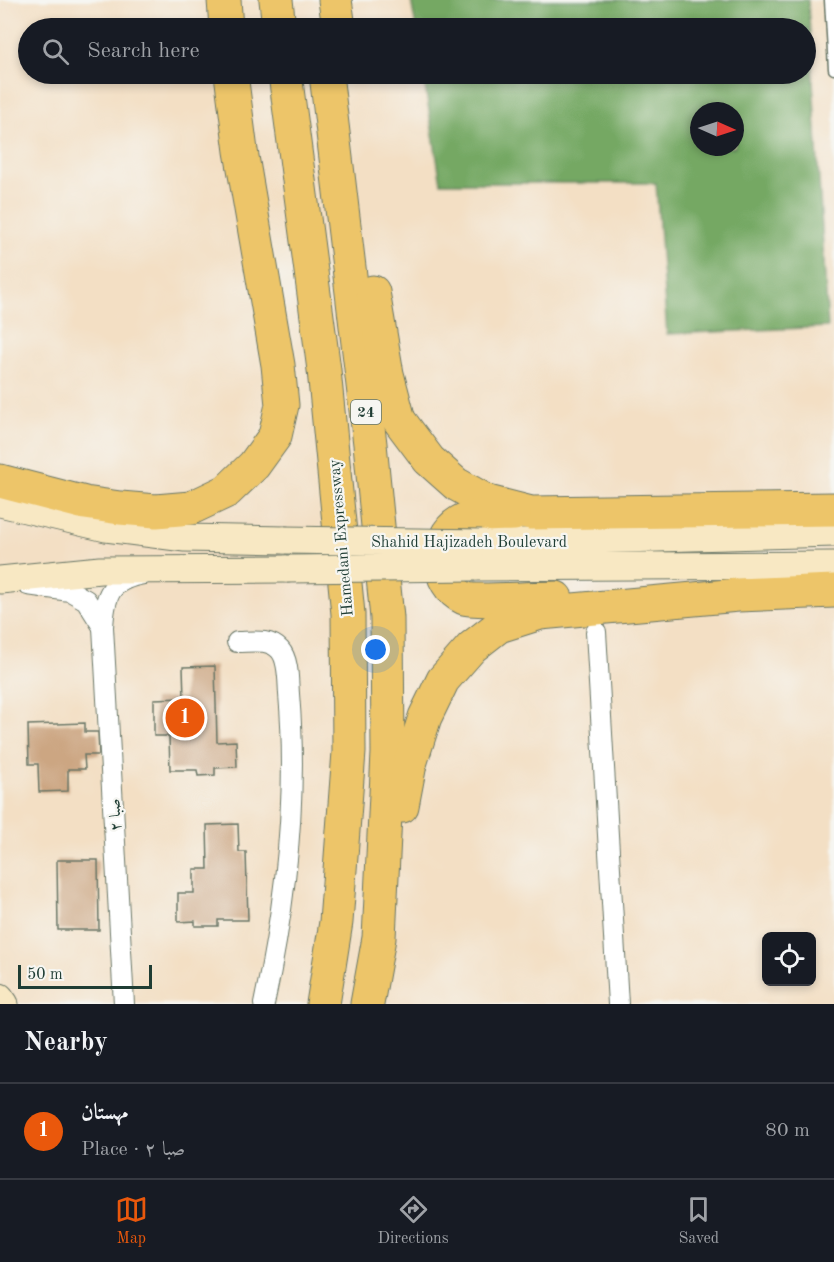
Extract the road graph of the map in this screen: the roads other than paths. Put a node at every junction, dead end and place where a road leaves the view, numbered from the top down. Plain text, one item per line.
1 (224, 0) edge
2 (276, 0) edge
3 (318, 0) edge
4 (335, 0) edge
5 (830, 0) edge
6 (225, 18) edge
7 (278, 18) edge
8 (320, 18) edge
9 (338, 18) edge
10 (834, 69) edge
11 (232, 84) edge
12 (286, 84) edge
13 (327, 84) edge
14 (346, 84) edge
15 (0, 481) edge
16 (0, 503) edge
17 (834, 509) edge
18 (531, 513) junction
19 (834, 533) edge
20 (479, 555) junction
21 (834, 565) edge
22 (166, 570) junction
23 (0, 581) edge
24 (834, 591) edge
25 (738, 595) junction
26 (103, 627) junction
27 (596, 632) dead end
28 (237, 642) dead end
29 (379, 938) junction
30 (0, 997) edge
31 (5, 1004) edge
32 (124, 1004) edge
33 (264, 1004) edge
34 (323, 1004) edge
35 (367, 1004) edge
36 (618, 1004) edge

1 - 6 highway
2 - 7 highway
3 - 8 highway
4 - 9 highway
5 - 10 lane
11 - 15 highway
12 - 34 highway, Hamedani Expressway / 24
13 - 29 highway, 24
14 - 18 highway
16 - 20 main road, Shahid Hajizadeh Boulevard, bridge
17 - 18 highway
18 - 25 highway
19 - 20 main road, Shahid Hajizadeh Boulevard
20 - 21 main road, Shahid Hajizadeh Boulevard
20 - 22 main road, Shahid Hajizadeh Boulevard, bridge
22 - 23 main road, Shahid Hajizadeh Boulevard
22 - 26 street, صبا ۲
23 - 26 street
24 - 25 highway
25 - 29 highway
26 - 32 street, صبا ۲
27 - 36 street
28 - 33 street
29 - 35 highway, 24
30 - 31 main road

